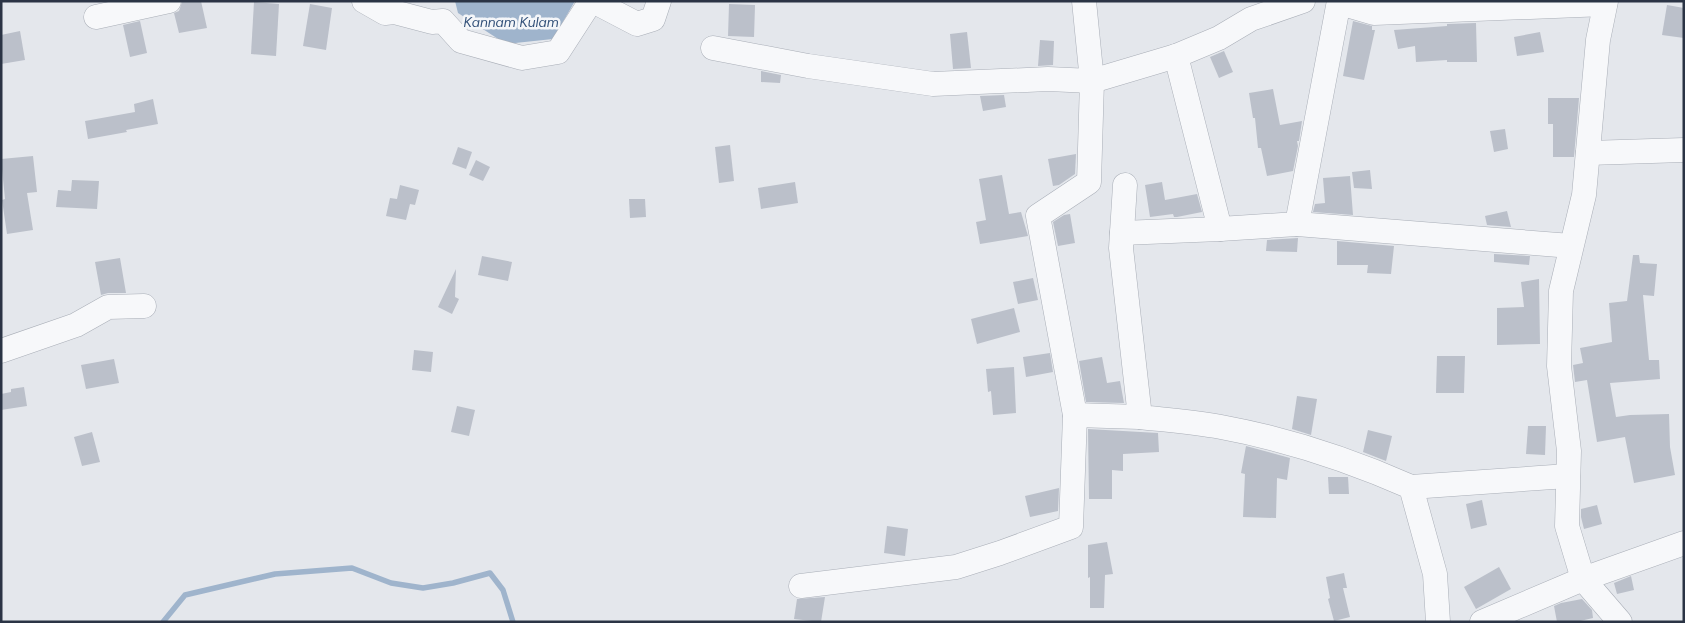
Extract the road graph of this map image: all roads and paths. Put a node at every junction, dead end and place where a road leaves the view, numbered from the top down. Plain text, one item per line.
1 (169, 1) edge
2 (364, 1) edge
3 (592, 1) edge
4 (659, 1) edge
5 (1084, 1) edge
6 (1302, 1) edge
7 (1339, 1) edge
8 (1605, 3) edge
9 (96, 17) dead end
10 (713, 48) dead end
11 (1176, 56) junction
12 (1092, 81) junction
13 (1684, 150) edge
14 (1588, 153) junction
15 (1125, 185) dead end
16 (1296, 224) junction
17 (1220, 229) junction
18 (1122, 233) junction
19 (1571, 246) junction
20 (144, 306) dead end
21 (1, 351) edge
22 (1075, 415) junction
23 (1140, 417) junction
24 (1568, 476) junction
25 (1411, 487) junction
26 (1684, 543) edge
27 (1583, 579) junction
28 (801, 586) dead end
29 (1438, 622) edge
30 (1482, 622) edge
31 (1620, 622) edge

1 - 9 street
2 - 3 street
3 - 4 street
5 - 12 street
6 - 11 street
7 - 8 street
7 - 16 street
8 - 14 street
10 - 12 street
11 - 12 street
11 - 17 street
12 - 22 street
13 - 14 street
14 - 19 street
15 - 18 street
16 - 17 street
16 - 19 street
17 - 18 street
18 - 23 street
19 - 24 street
20 - 21 street
22 - 23 street
22 - 28 street
23 - 25 street
24 - 25 street
24 - 27 street
25 - 29 street
26 - 27 street
27 - 30 street
27 - 31 street

